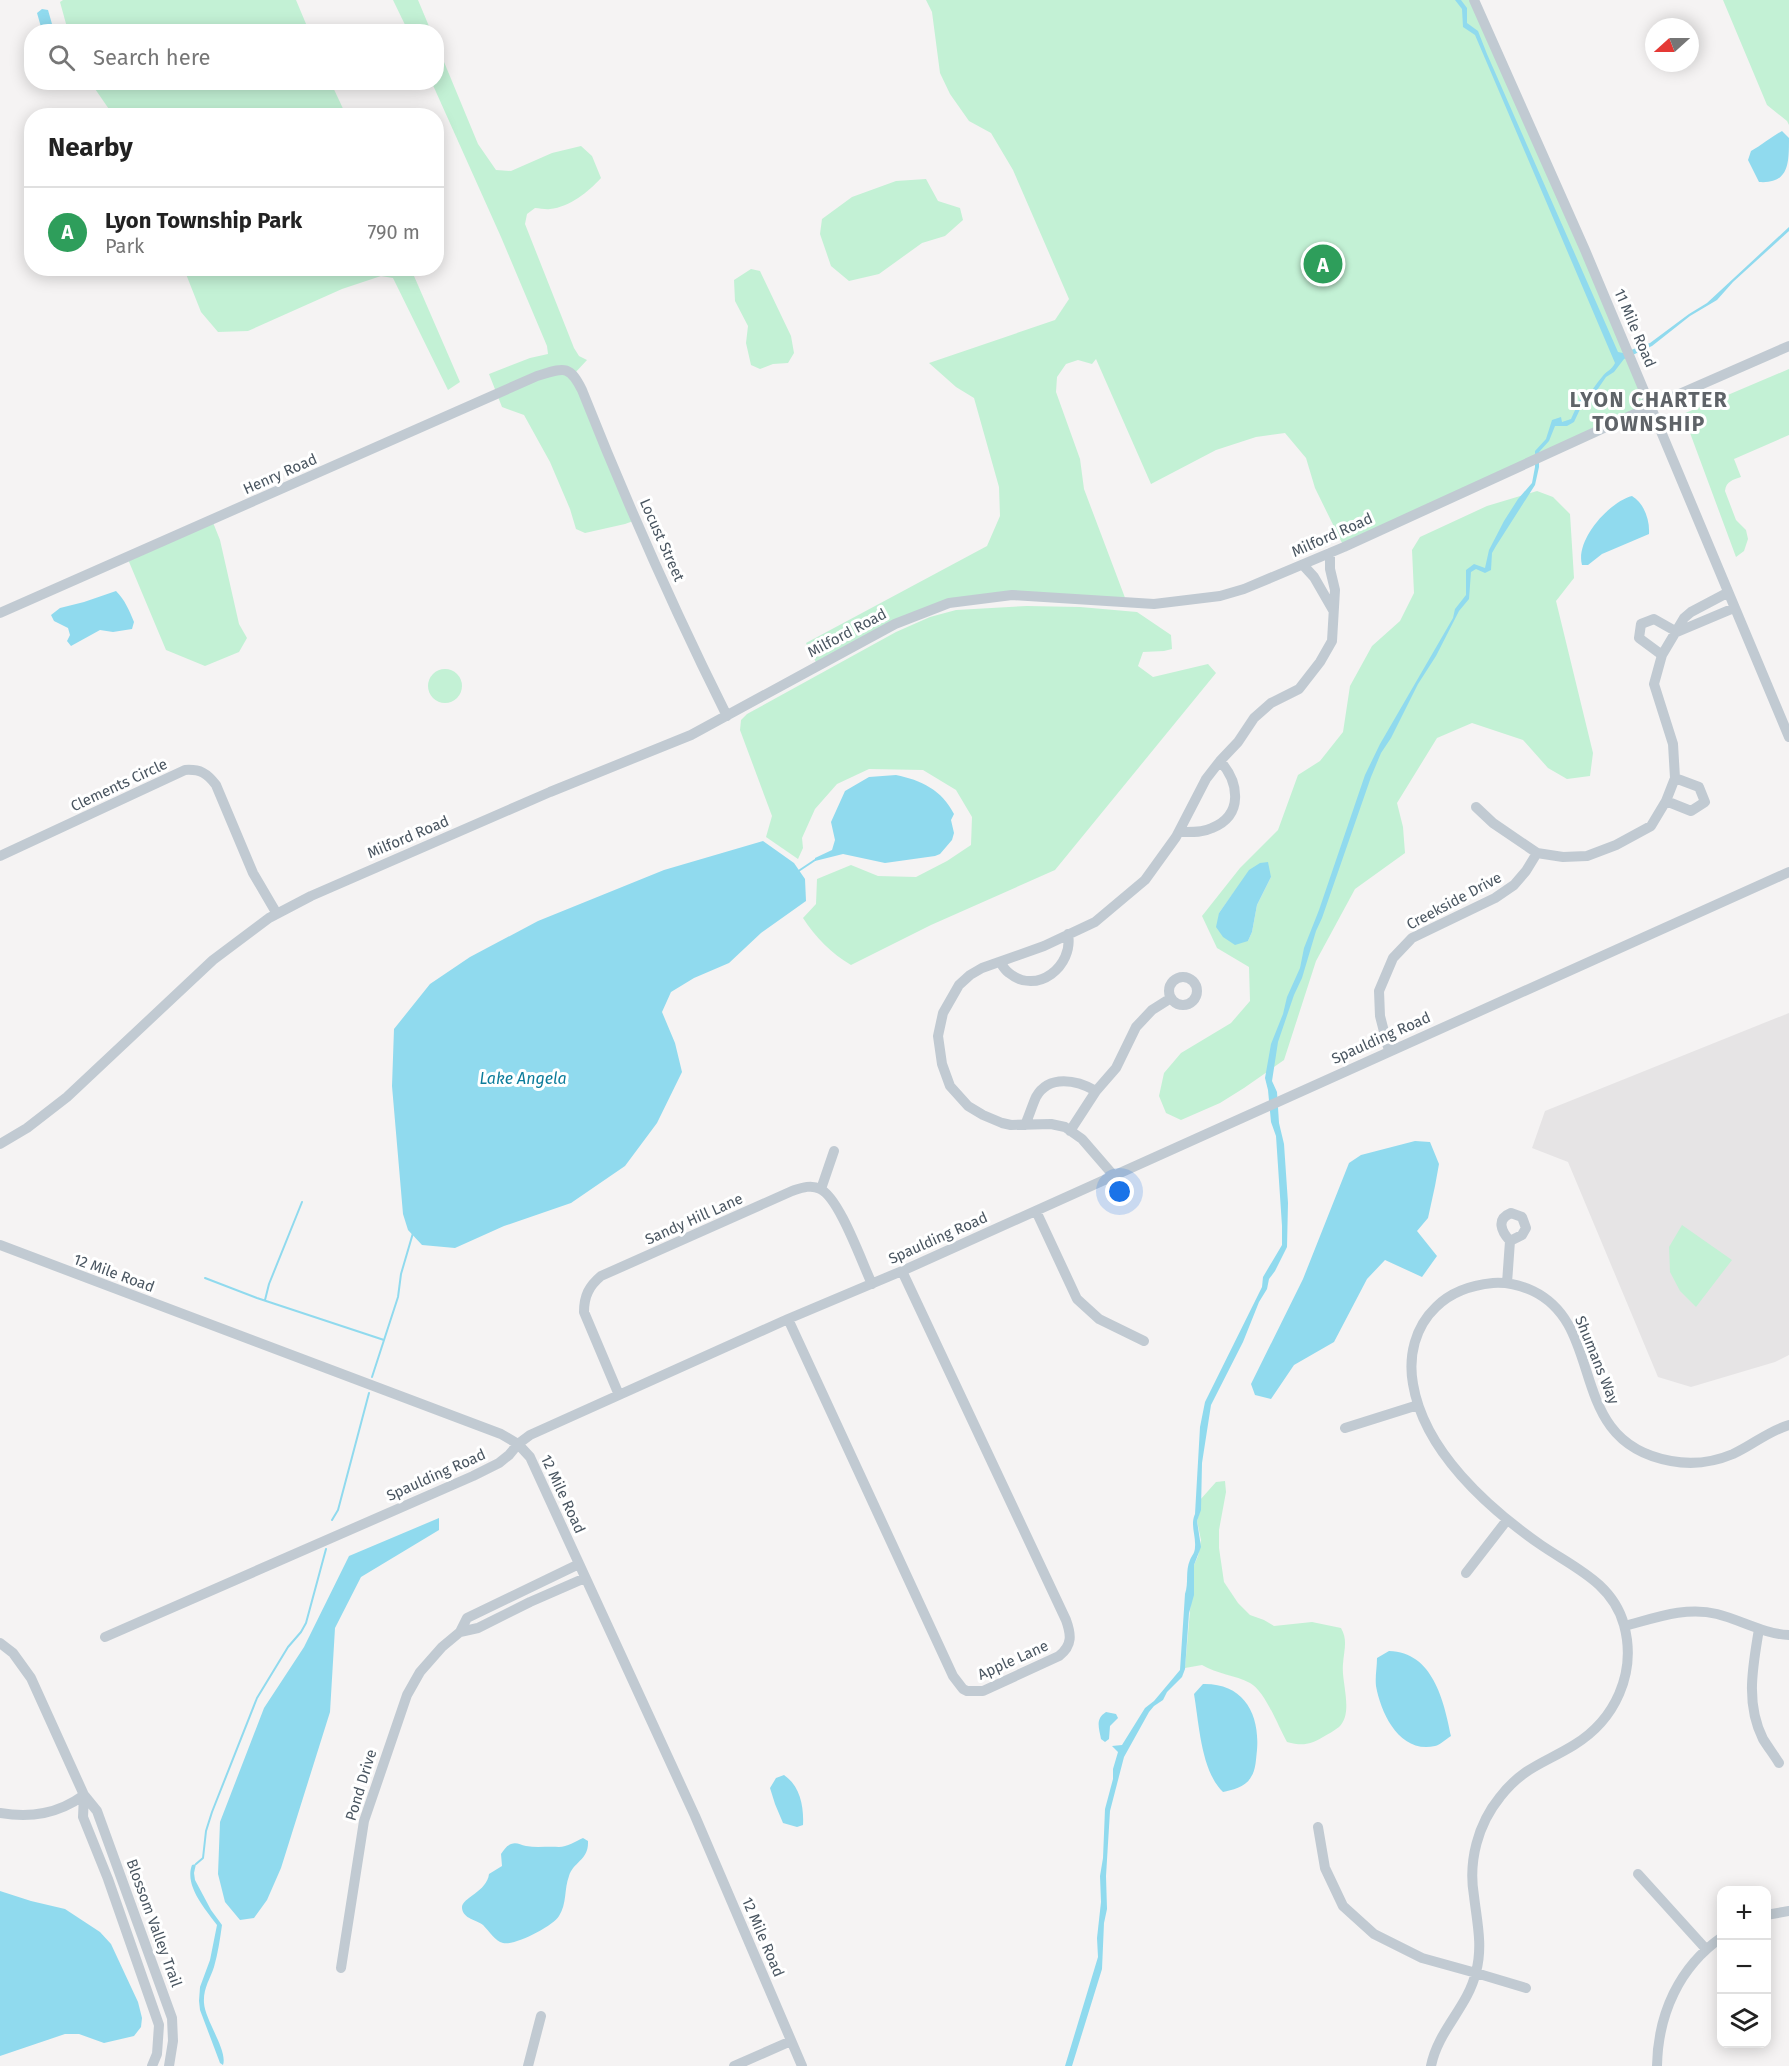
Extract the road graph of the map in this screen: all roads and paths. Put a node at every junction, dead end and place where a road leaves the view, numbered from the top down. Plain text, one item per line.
1 (1474, 0) edge
2 (1789, 346) edge
3 (574, 374) joint
4 (1652, 406) junction
5 (1330, 553) junction
6 (1303, 565) junction
7 (1727, 593) junction
8 (1734, 608) junction
9 (1334, 610) junction
10 (0, 613) edge
11 (1677, 632) junction
12 (1662, 655) junction
13 (727, 716) junction
14 (1789, 737) edge
15 (1220, 760) junction
16 (1675, 778) junction
17 (1666, 801) junction
18 (1476, 807) dead end
19 (1179, 832) junction
20 (1536, 853) junction
21 (0, 856) edge
22 (1789, 872) edge
23 (277, 914) junction
24 (1068, 934) junction
25 (1000, 962) junction
26 (1171, 998) dead end
27 (1389, 1051) junction
28 (1096, 1091) junction
29 (1025, 1125) junction
30 (1070, 1131) junction
31 (0, 1144) edge
32 (834, 1151) dead end
33 (1114, 1176) junction
34 (821, 1189) junction
35 (1036, 1211) junction
36 (1510, 1241) dead end
37 (0, 1245) edge
38 (902, 1271) junction
39 (1507, 1283) junction
40 (872, 1284) junction
41 (788, 1319) junction
42 (1144, 1341) dead end
43 (619, 1395) junction
44 (1419, 1405) junction
45 (1789, 1425) edge
46 (1345, 1428) dead end
47 (518, 1444) junction
48 (1507, 1520) junction
49 (579, 1564) junction
50 (1466, 1573) dead end
51 (585, 1578) junction
52 (524, 1590) junction
53 (531, 1602) junction
54 (1625, 1626) junction
55 (1759, 1629) junction
56 (460, 1632) junction
57 (1789, 1635) edge
58 (105, 1637) dead end
59 (0, 1643) edge
60 (1779, 1763) dead end
61 (84, 1795) junction
62 (0, 1813) edge
63 (1318, 1827) dead end
64 (1638, 1874) dead end
65 (1789, 1911) edge
66 (1771, 1914) edge
67 (1717, 1940) edge
68 (1705, 1948) junction
69 (341, 1968) dead end
70 (1476, 1972) junction
71 (1526, 1988) dead end
72 (541, 2016) dead end
73 (791, 2041) junction
74 (152, 2066) edge
75 (169, 2066) edge
76 (528, 2066) edge
77 (734, 2066) edge
78 (802, 2066) edge
79 (1431, 2066) edge
80 (1657, 2066) edge

1 - 4 street, 11 Mile Road
2 - 4 street, Milford Road
3 - 10 street, Henry Road
3 - 13 street, Locust Street
4 - 5 street, Milford Road
4 - 7 street, 11 Mile Road
5 - 6 street, Milford Road
5 - 9 street
6 - 9 street
6 - 13 street, Milford Road
7 - 8 street, 11 Mile Road
7 - 11 street
8 - 11 street
8 - 14 street, 11 Mile Road
9 - 15 street
11 - 12 street
11 - 12 street
12 - 16 street
13 - 23 street, Milford Road
15 - 19 street
15 - 19 street
16 - 17 street
16 - 17 street
17 - 20 street
18 - 20 street
19 - 24 street
20 - 27 street, Creekside Drive
21 - 23 street, Clements Circle
22 - 27 street, Spaulding Road
23 - 31 street, Milford Road
24 - 25 street
24 - 25 street
25 - 29 street
26 - 28 street
27 - 33 street, Spaulding Road
28 - 29 street
28 - 30 street
29 - 30 street
30 - 33 street
32 - 34 street
33 - 35 street, Spaulding Road
34 - 40 street
34 - 43 street, Sandy Hill Lane
35 - 38 street, Spaulding Road
35 - 42 street
36 - 39 street
37 - 47 street, 12 Mile Road
38 - 40 street, Spaulding Road
38 - 41 street, Apple Lane
39 - 44 street
39 - 45 street, Shumans Way
40 - 41 street, Spaulding Road
41 - 43 street, Spaulding Road
43 - 47 street, Spaulding Road
44 - 46 street
44 - 48 street
47 - 49 street, 12 Mile Road
47 - 58 street, Spaulding Road
48 - 50 street
48 - 54 street
49 - 51 street, 12 Mile Road
49 - 52 street, Pond Drive
51 - 53 street, Pond Drive
51 - 73 street, 12 Mile Road
52 - 53 street
52 - 56 street, Pond Drive
53 - 56 street, Pond Drive
54 - 55 street
54 - 70 street
55 - 57 street
55 - 60 street
56 - 69 street, Pond Drive
59 - 61 street, Blossom Valley Trail
61 - 62 street
61 - 74 street, Blossom Valley Trail
61 - 75 street, Blossom Valley Trail
63 - 70 street
64 - 68 street
65 - 66 street
67 - 68 street
68 - 80 street
70 - 71 street
70 - 79 street
72 - 76 street
73 - 77 street
73 - 78 street, 12 Mile Road

